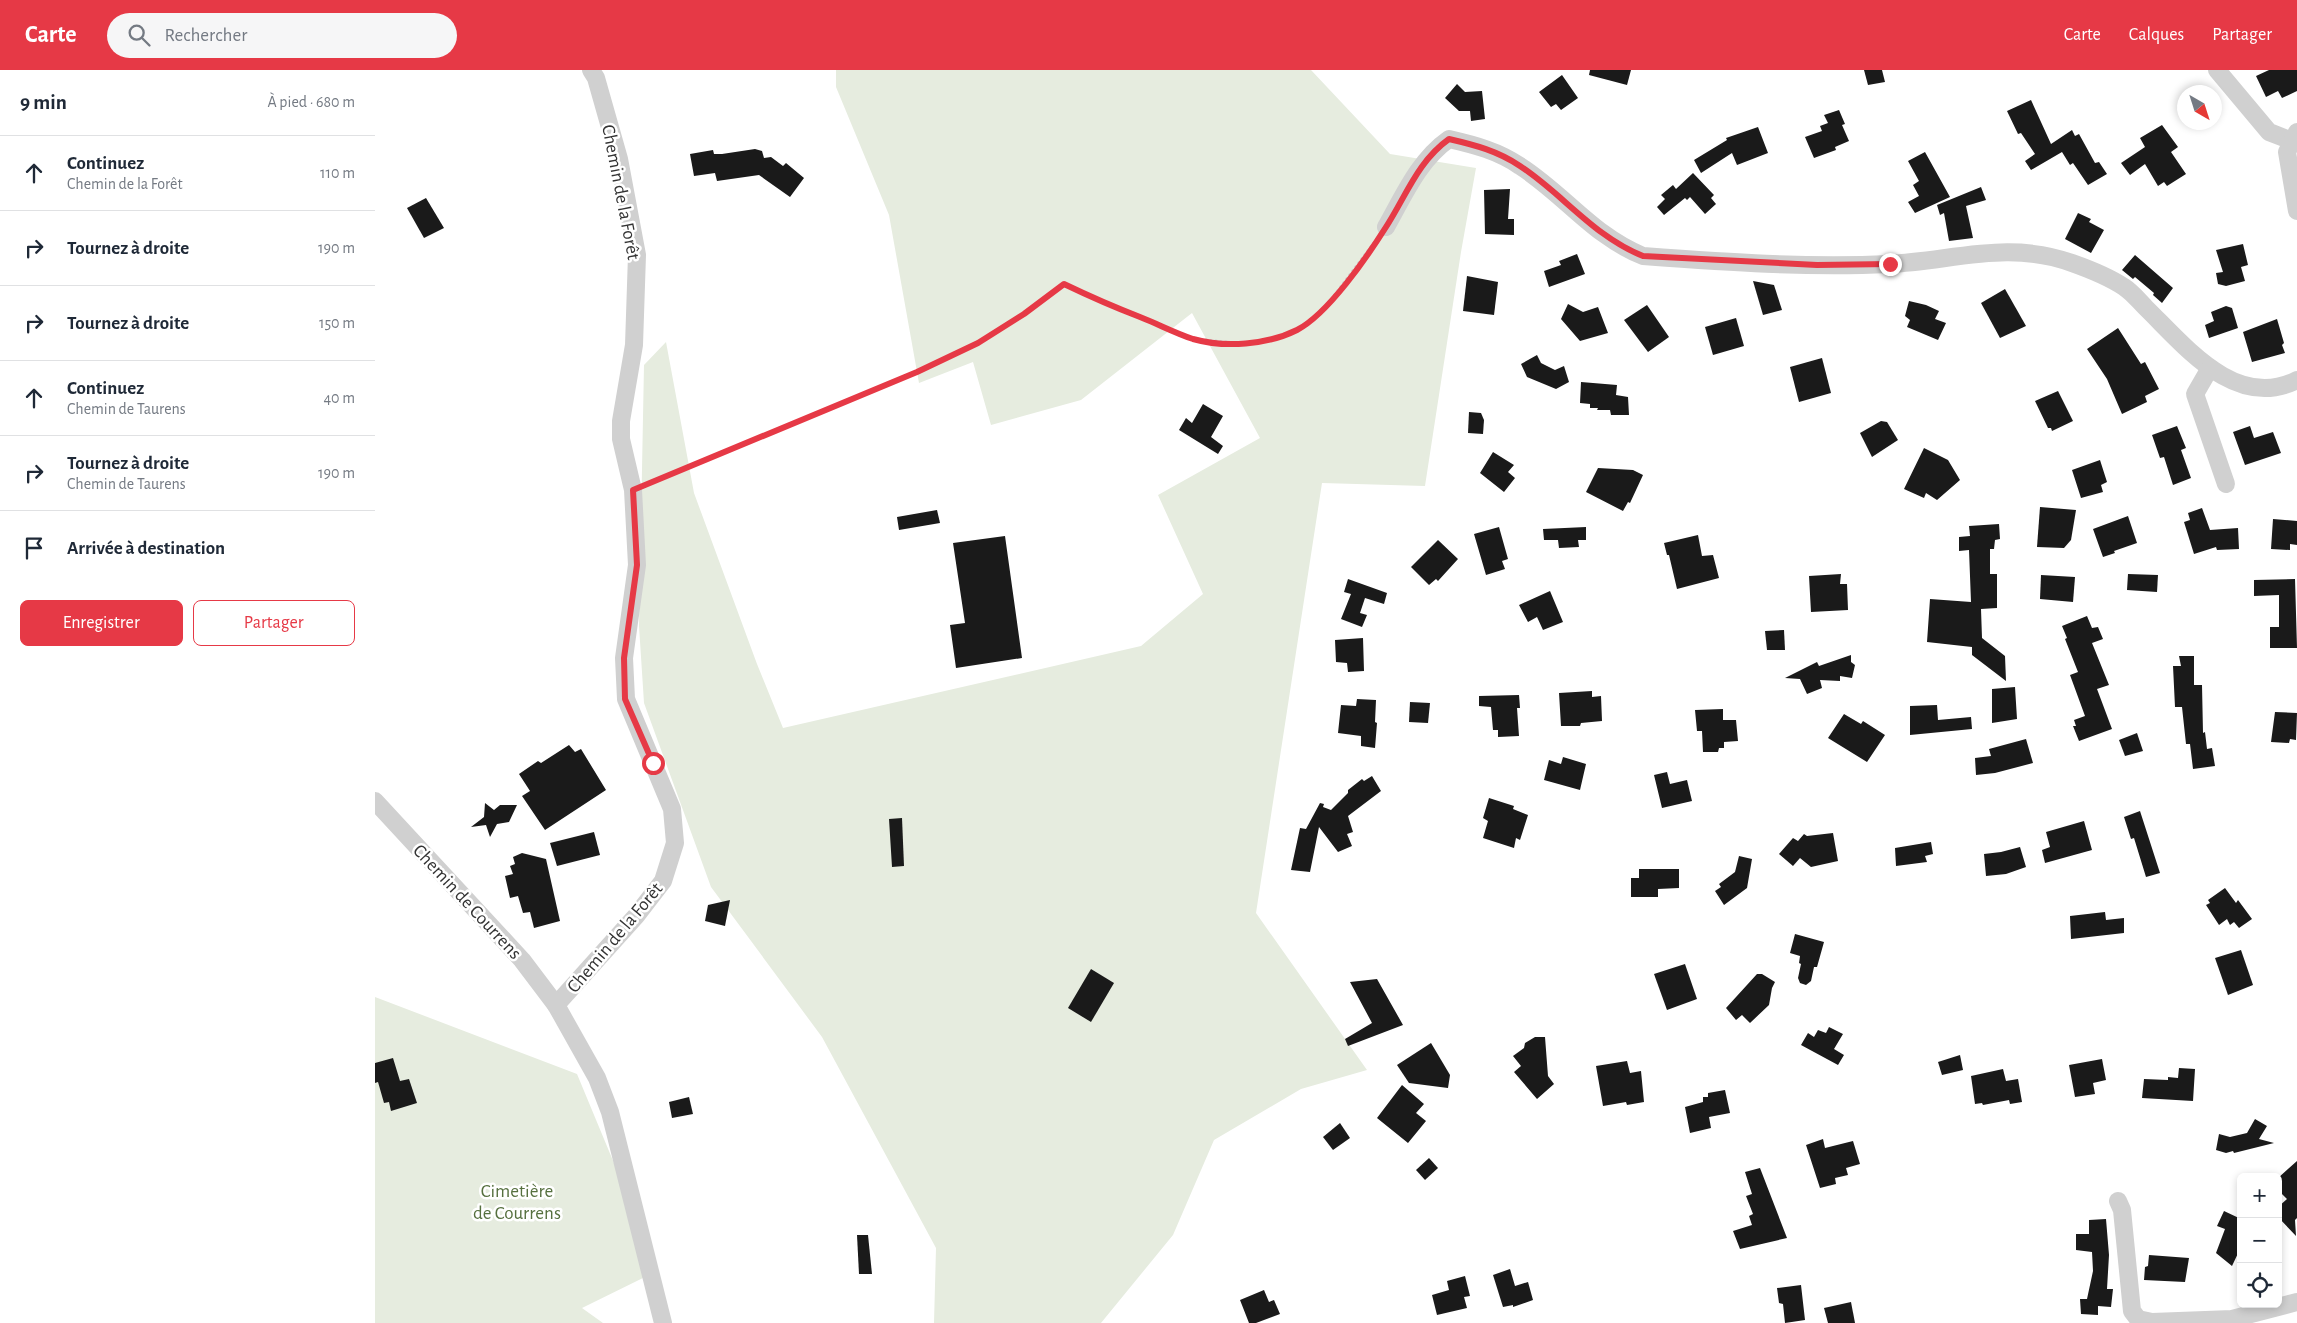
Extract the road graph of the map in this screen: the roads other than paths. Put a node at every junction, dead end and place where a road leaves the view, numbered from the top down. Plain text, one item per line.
1 (591, 70) edge
2 (2217, 70) edge
3 (2295, 136) edge
4 (2297, 211) edge
5 (1386, 227) road end
6 (2210, 368) junction
7 (2297, 380) edge
8 (2226, 484) dead end
9 (375, 801) edge
10 (556, 1005) junction
11 (2118, 1202) dead end
12 (2297, 1302) edge
13 (663, 1323) edge

1 - 10 street, Chemin de la Forêt
2 - 3 street
3 - 4 street
5 - 6 street
6 - 7 street
6 - 8 street
9 - 10 street, Chemin de Courrens
10 - 13 street, Chemin de la Forêt
11 - 12 street

